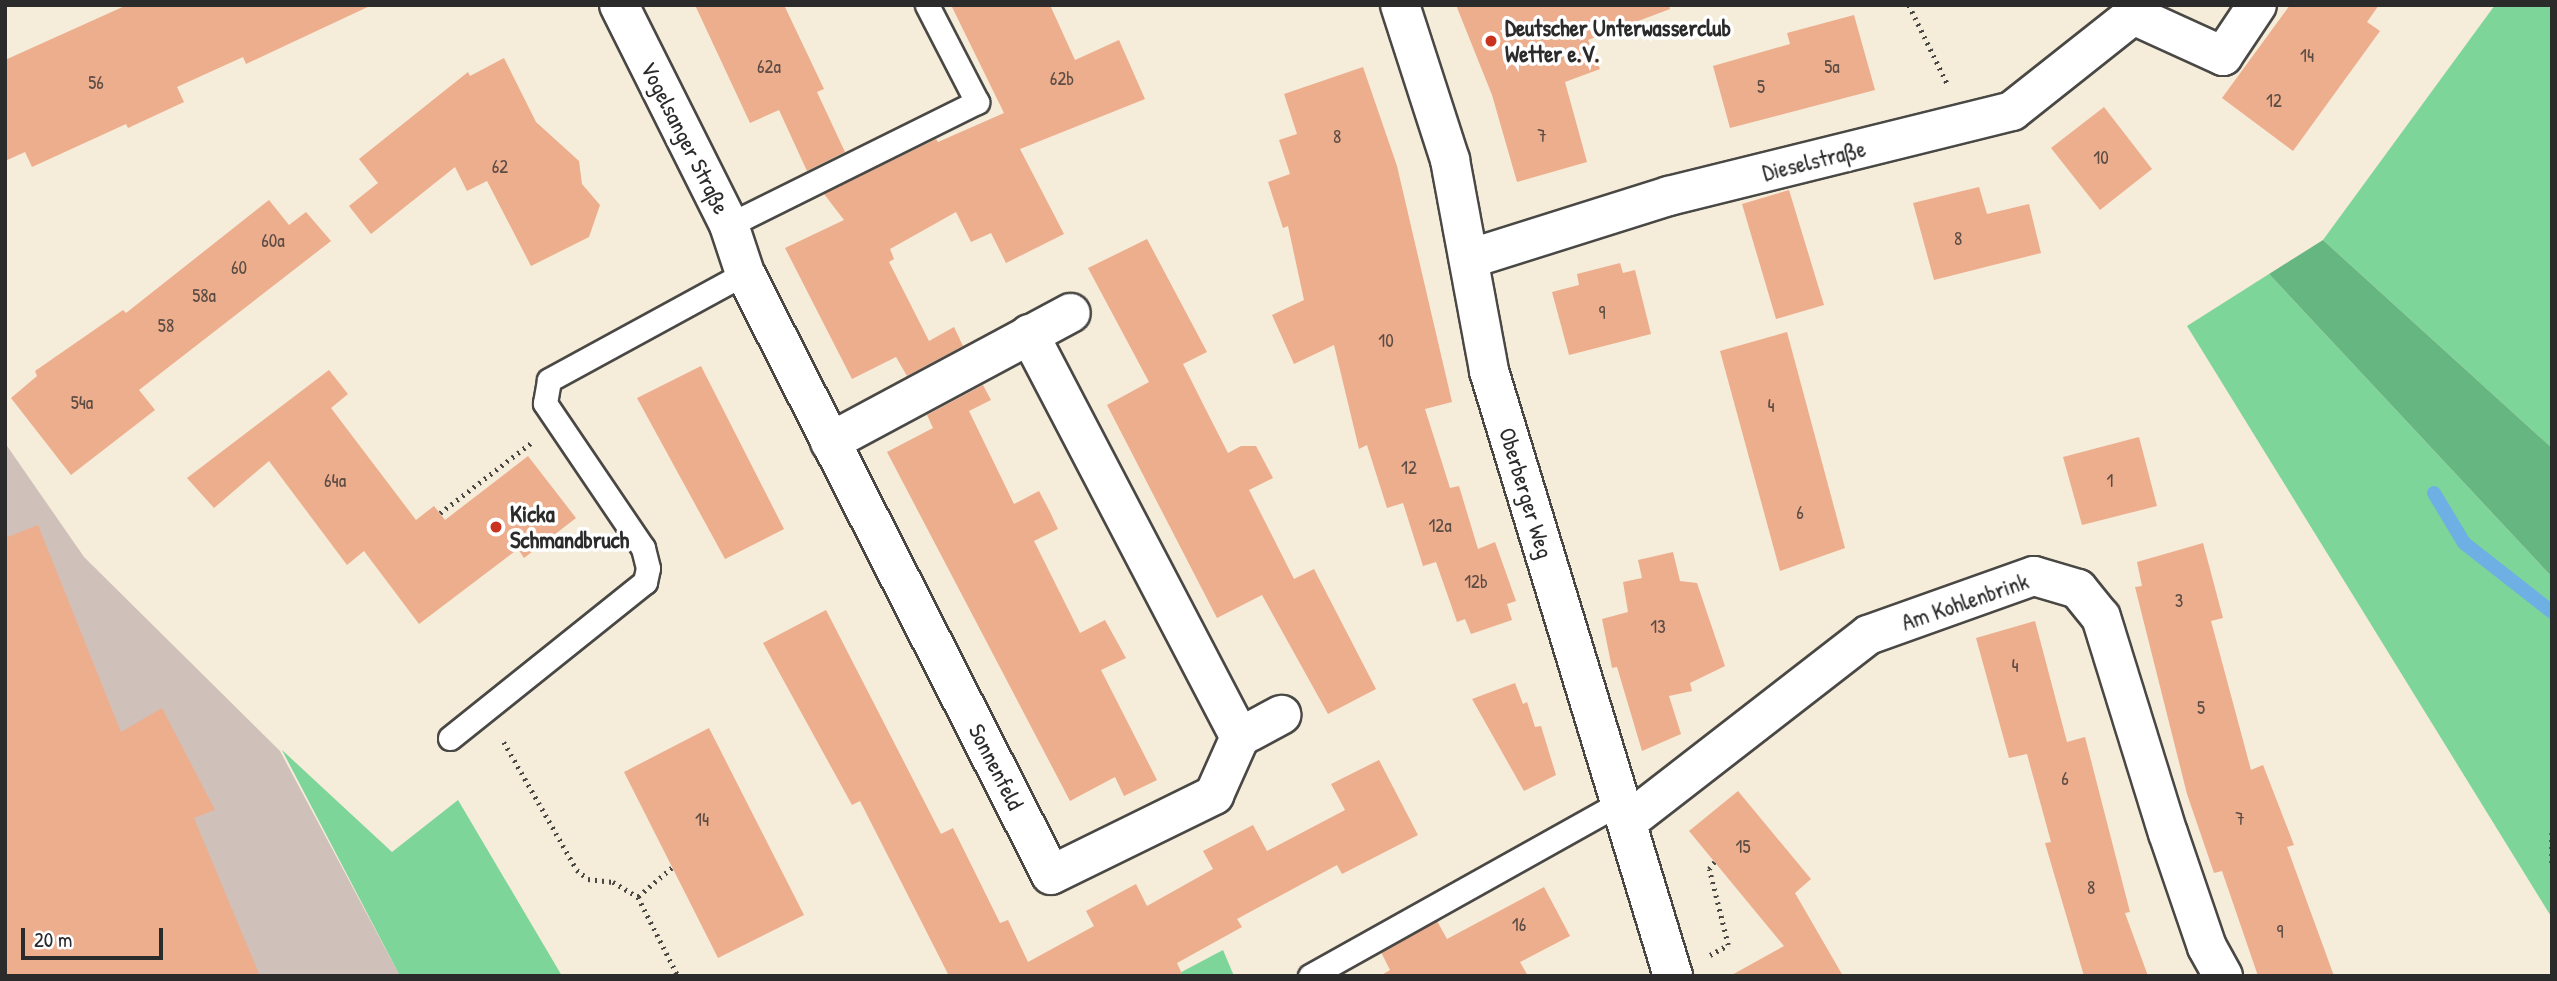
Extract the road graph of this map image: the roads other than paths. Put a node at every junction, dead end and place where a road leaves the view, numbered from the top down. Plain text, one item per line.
1 (619, 5) edge
2 (927, 5) edge
3 (1400, 5) edge
4 (2256, 5) edge
5 (2130, 10) edge
6 (729, 225) junction
7 (1469, 259) junction
8 (745, 273) junction
9 (1071, 313) dead end
10 (1029, 334) junction
11 (830, 442) junction
12 (1281, 715) dead end
13 (1240, 737) junction
14 (450, 738) dead end
15 (1623, 812) junction
16 (1310, 976) edge
17 (1673, 976) edge
18 (2223, 976) edge

1 - 6 street, Vogelsanger Straße
2 - 6 lane
3 - 7 street, Oberberger Weg
4 - 5 street, Dieselstraße
5 - 7 street, Dieselstraße
6 - 8 street, Vogelsanger Straße
7 - 15 street, Oberberger Weg
8 - 11 street, Sonnenfeld
8 - 14 lane
9 - 10 street
10 - 11 street
10 - 13 street
11 - 13 street, Sonnenfeld
12 - 13 street
15 - 16 lane
15 - 17 street, Oberberger Weg
15 - 18 street, Am Kohlenbrink

